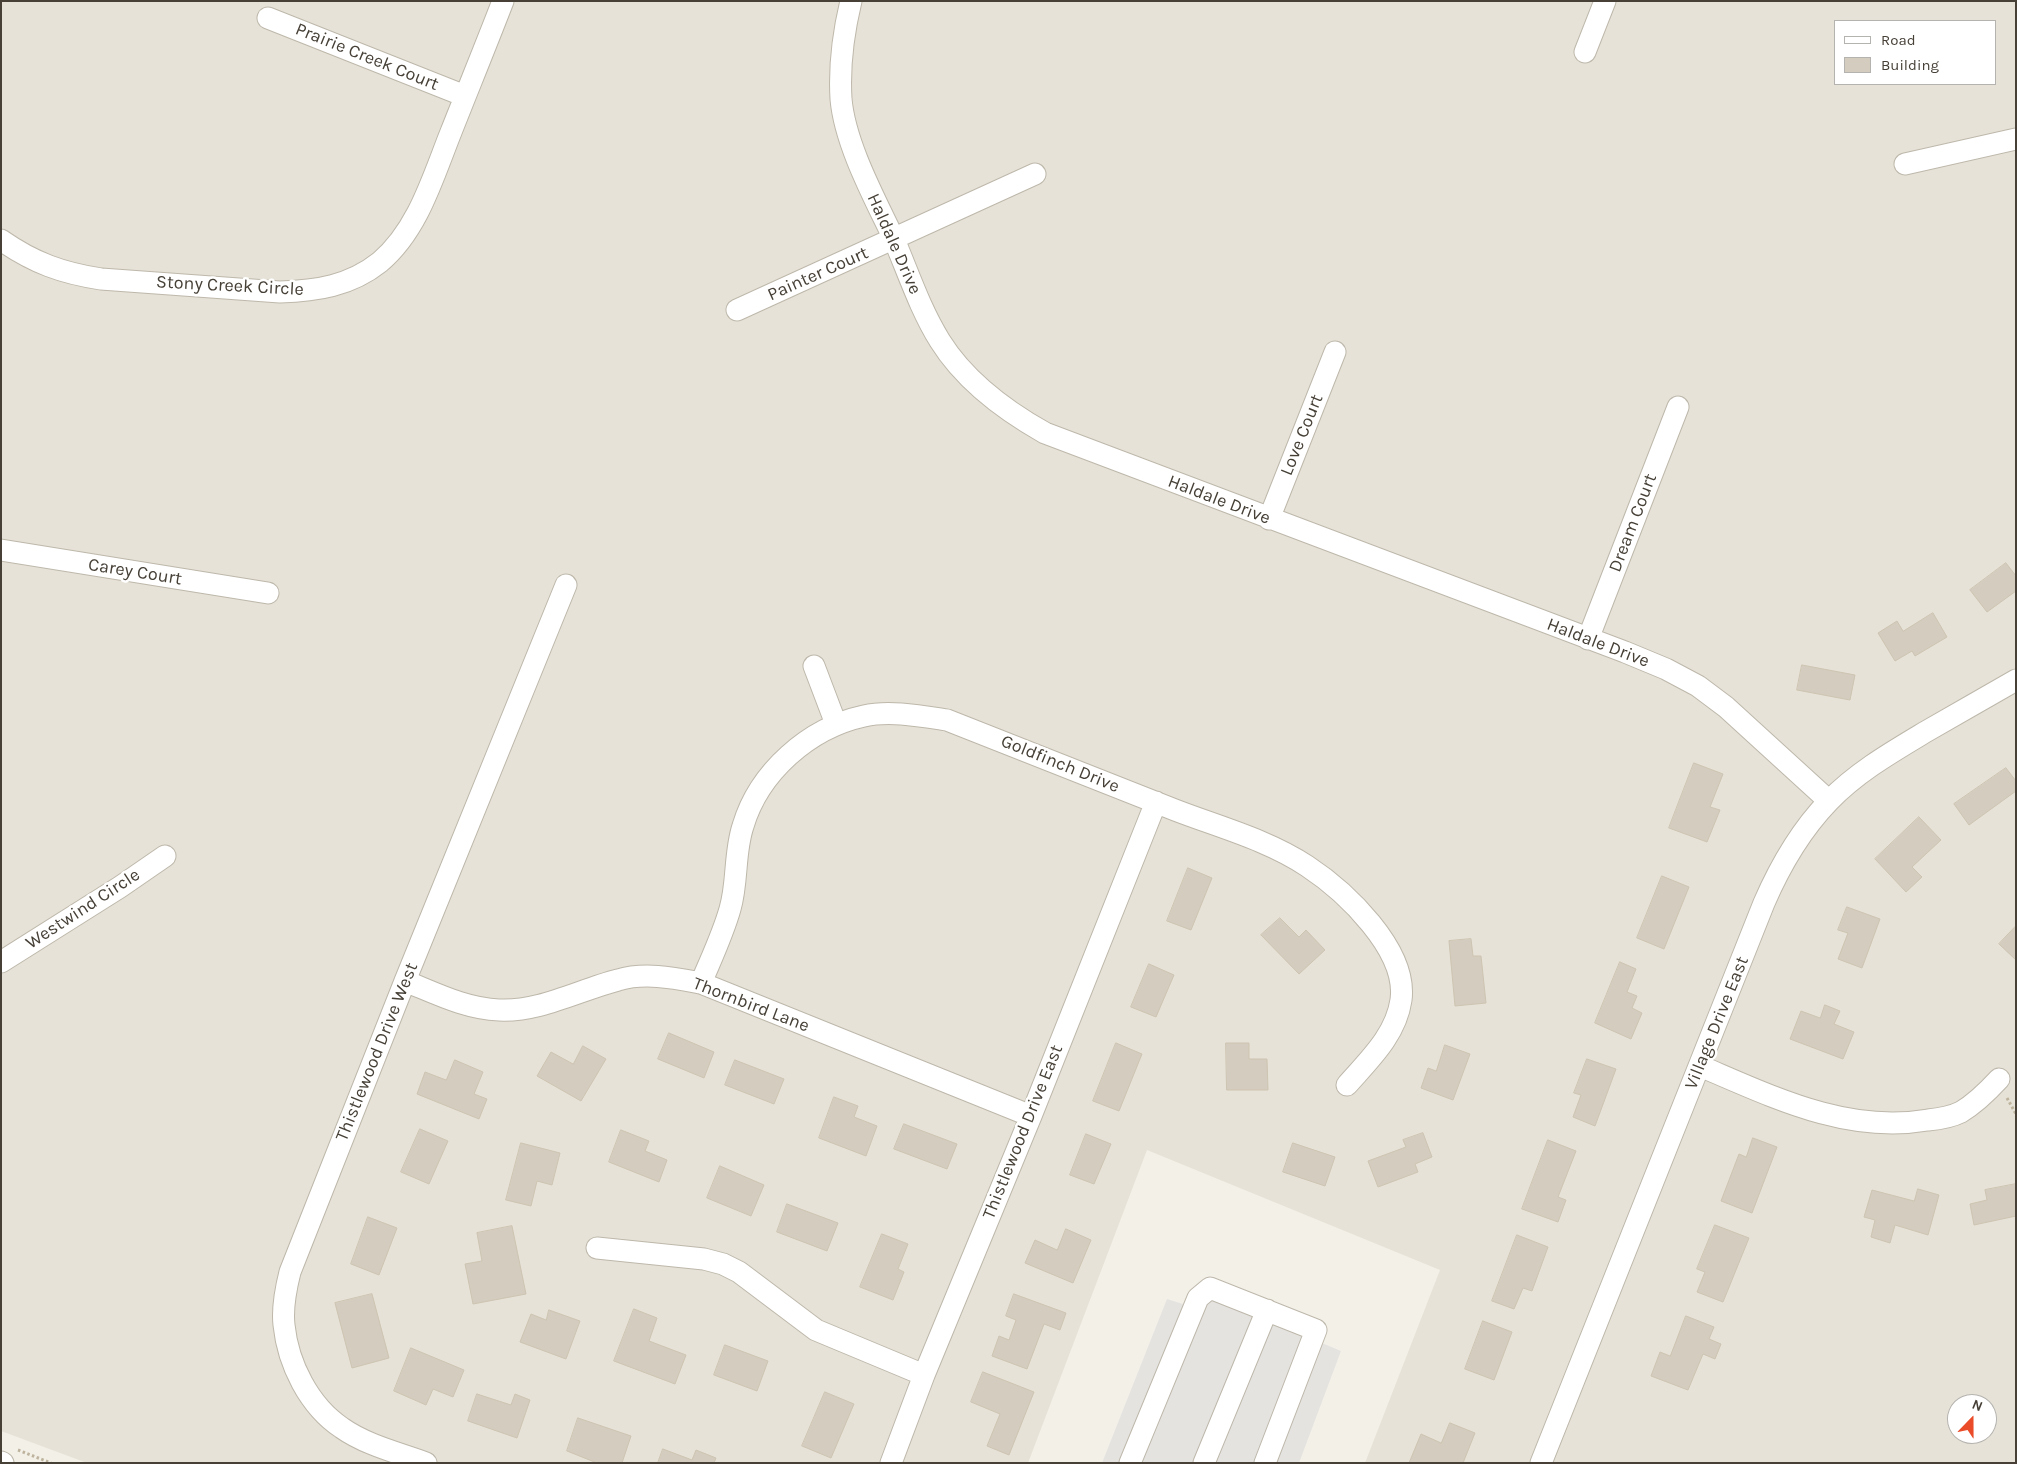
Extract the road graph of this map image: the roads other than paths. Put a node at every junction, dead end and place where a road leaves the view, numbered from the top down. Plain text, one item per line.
1 (503, 1) edge
2 (851, 1) edge
3 (1604, 1) edge
4 (268, 18) dead end
5 (1585, 52) dead end
6 (465, 96) junction
7 (2016, 139) edge
8 (1905, 164) dead end
9 (1035, 174) dead end
10 (894, 239) junction
11 (1, 240) edge
12 (737, 310) dead end
13 (1335, 352) dead end
14 (1678, 407) dead end
15 (1269, 519) junction
16 (1, 550) edge
17 (566, 585) dead end
18 (268, 593) dead end
19 (1588, 639) junction
20 (814, 666) dead end
21 (2016, 680) edge
22 (836, 724) junction
23 (1829, 801) junction
24 (1156, 802) junction
25 (164, 856) dead end
26 (1, 962) edge
27 (405, 981) junction
28 (701, 983) junction
29 (1700, 1066) junction
30 (1999, 1079) dead end
31 (1347, 1085) dead end
32 (1031, 1116) junction
33 (598, 1248) dead end
34 (1267, 1310) junction
35 (924, 1375) junction
36 (426, 1463) edge
37 (891, 1463) edge
38 (1130, 1463) edge
39 (1204, 1463) edge
40 (1265, 1463) edge
41 (1541, 1463) edge

1 - 6 street, Stony Creek Circle
2 - 10 street, Haldale Drive
3 - 5 street
4 - 6 street, Prairie Creek Court
6 - 11 street, Stony Creek Circle
7 - 8 street
9 - 10 street, Painter Court
10 - 12 street, Painter Court
10 - 15 street, Haldale Drive
13 - 15 street, Love Court
14 - 19 street, Dream Court
15 - 19 street, Haldale Drive
16 - 18 street, Carey Court
17 - 27 street, Thistlewood Drive West
19 - 23 street, Haldale Drive
20 - 22 street
21 - 23 street, Village Drive East
22 - 24 street, Goldfinch Drive
22 - 28 street, Goldfinch Drive
23 - 29 street, Village Drive East
24 - 31 street, Goldfinch Drive
24 - 32 street, Thistlewood Drive East
25 - 26 street, Westwind Circle
27 - 28 street, Thornbird Lane
27 - 36 street, Thistlewood Drive West
28 - 32 street, Thornbird Lane
29 - 30 street
29 - 41 street, Village Drive East
32 - 35 street, Thistlewood Drive East
33 - 35 street
34 - 38 street
34 - 39 street
34 - 40 street
35 - 37 street, Thistlewood Drive East

